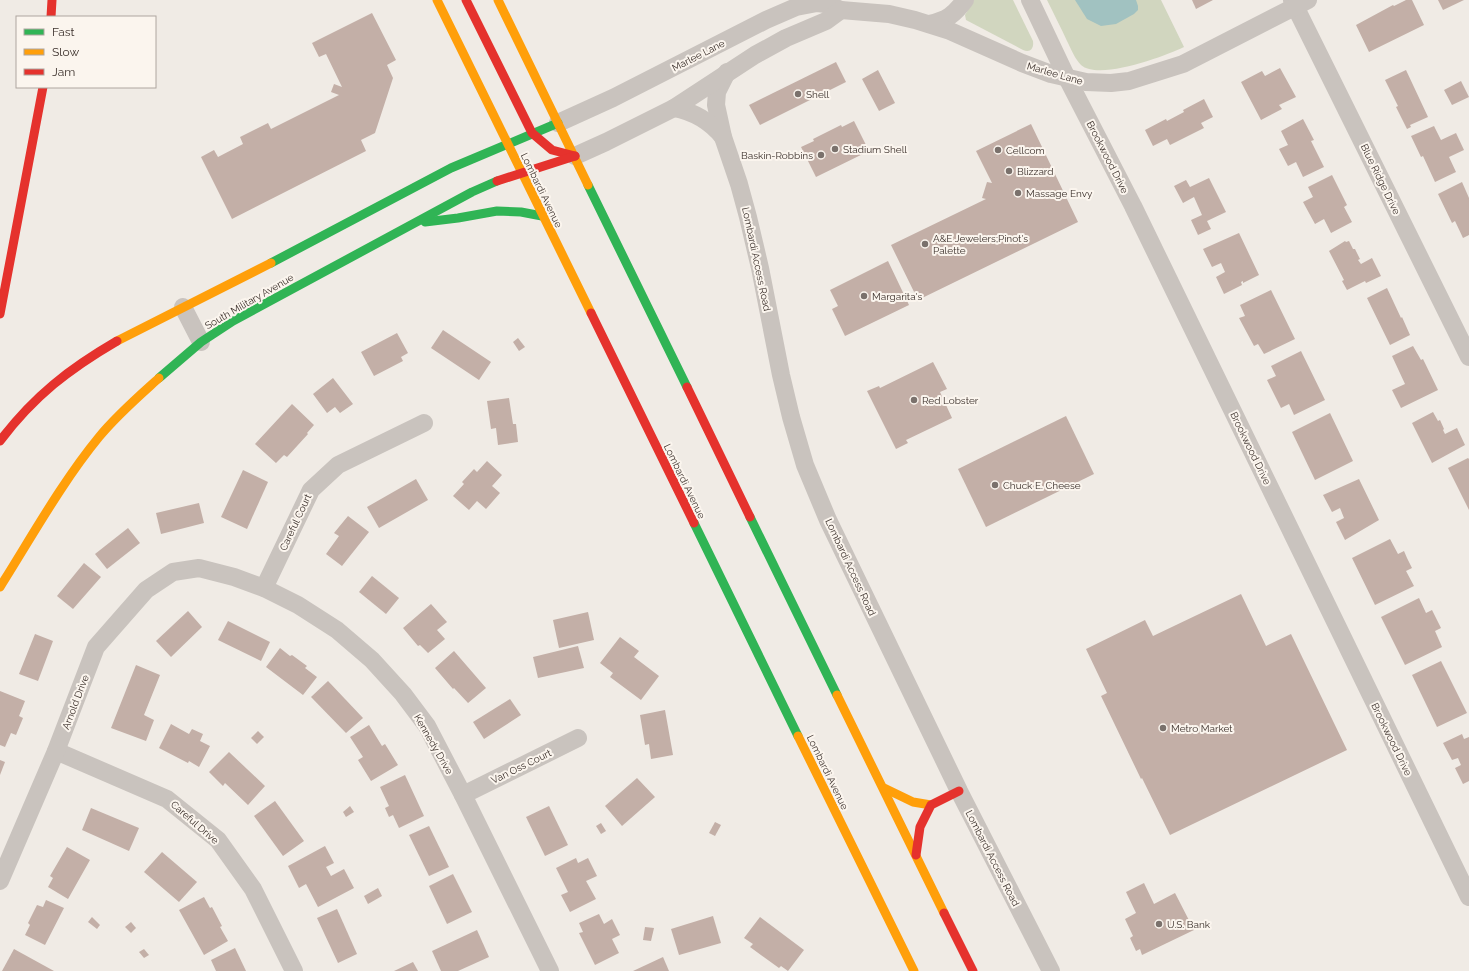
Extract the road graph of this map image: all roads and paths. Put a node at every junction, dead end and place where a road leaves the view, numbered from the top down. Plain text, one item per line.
1 (52, 0) edge
2 (437, 0) edge
3 (466, 0) edge
4 (498, 0) edge
5 (965, 0) edge
6 (1030, 0) edge
7 (1299, 2) edge
8 (841, 10) junction
9 (51, 16) edge
10 (929, 24) junction
11 (727, 72) junction
12 (1067, 78) junction
13 (42, 88) edge
14 (674, 108) junction
15 (558, 123) junction
16 (532, 133) junction
17 (723, 137) junction
18 (508, 143) junction
19 (575, 156) junction
20 (521, 173) junction
21 (542, 216) junction
22 (416, 224) junction
23 (183, 307) junction
24 (0, 314) edge
25 (201, 342) junction
26 (1469, 357) edge
27 (424, 423) dead end
28 (0, 442) edge
29 (199, 568) joint
30 (0, 587) edge
31 (264, 588) junction
32 (578, 738) dead end
33 (56, 751) junction
34 (884, 788) junction
35 (959, 791) junction
36 (463, 795) junction
37 (932, 806) junction
38 (916, 855) junction
39 (0, 881) edge
40 (1469, 897) edge
41 (294, 971) edge
42 (550, 971) edge
43 (914, 971) edge
44 (973, 971) edge
45 (1051, 971) edge

1 - 9 main road
2 - 18 main road, Lombardi Avenue
3 - 16 main road
4 - 15 main road
5 - 10 street
6 - 12 street, Brookwood Drive
7 - 12 street, Marlee Lane
7 - 26 street, Blue Ridge Drive
8 - 10 street, Marlee Lane
8 - 11 street
8 - 15 street, Marlee Lane
10 - 12 street, Marlee Lane
11 - 14 street
11 - 17 street, Lombardi Access Road
12 - 40 street, Brookwood Drive
13 - 24 main road
14 - 17 street, Lombardi Access Road
14 - 19 street
15 - 16 main road
15 - 19 main road
16 - 18 main road
16 - 19 main road
17 - 35 street, Lombardi Access Road
18 - 20 main road, Lombardi Avenue
18 - 23 main road
19 - 20 main road, South Military Avenue
19 - 34 main road
20 - 21 main road, Lombardi Avenue
20 - 22 main road, South Military Avenue
21 - 22 main road
21 - 43 main road, Lombardi Avenue
22 - 25 main road, South Military Avenue
23 - 25 street
23 - 28 main road
25 - 30 main road, South Military Avenue
27 - 31 street, Careful Court
29 - 31 street, Kennedy Drive
29 - 33 street, Arnold Drive
31 - 36 street, Kennedy Drive
32 - 36 street, Van Oss Court
33 - 39 street, Arnold Drive
33 - 41 street, Careful Drive
34 - 37 main road
34 - 38 main road
35 - 37 main road
35 - 45 street, Lombardi Access Road
36 - 42 street, Kennedy Drive
37 - 38 main road
38 - 44 main road

